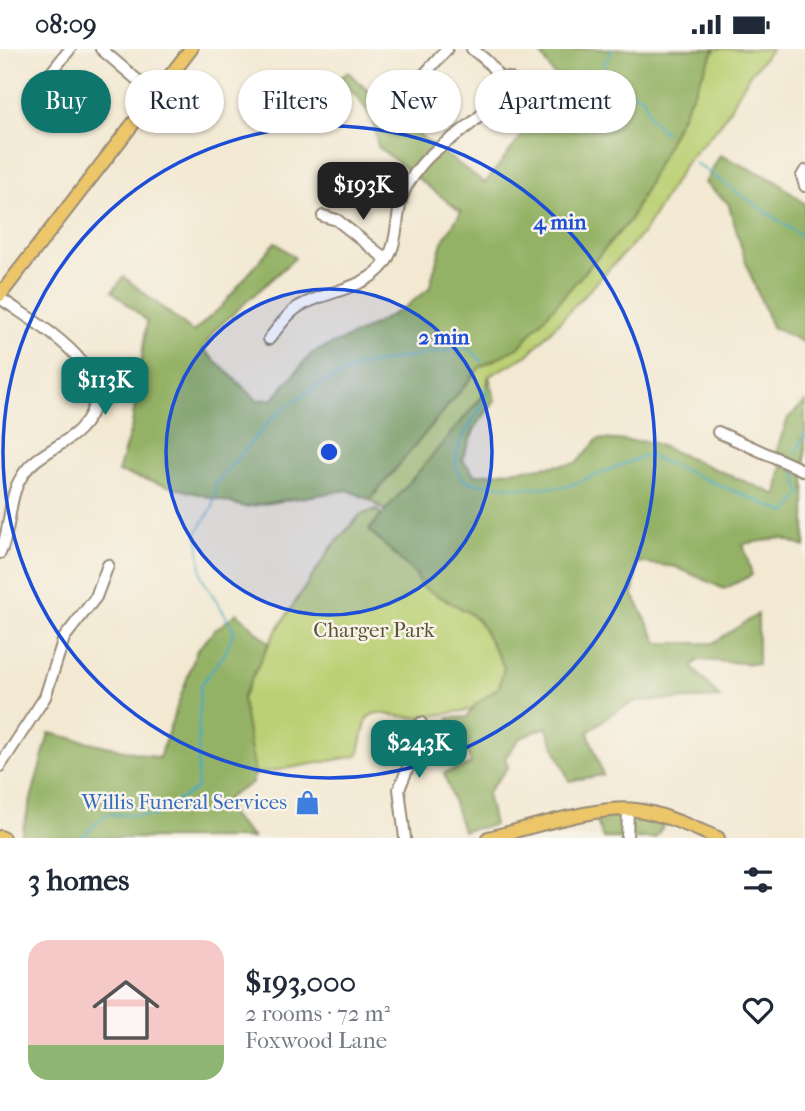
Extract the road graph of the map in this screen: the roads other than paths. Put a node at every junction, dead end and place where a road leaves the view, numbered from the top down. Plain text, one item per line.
1 (70, 49) edge
2 (102, 49) edge
3 (191, 49) edge
4 (447, 49) edge
5 (472, 49) edge
6 (53, 70) edge
7 (126, 70) edge
8 (175, 70) edge
9 (428, 70) edge
10 (126, 133) edge
11 (805, 171) edge
12 (805, 186) edge
13 (323, 216) dead end
14 (387, 260) junction
15 (0, 297) edge
16 (269, 339) dead end
17 (718, 432) dead end
18 (805, 471) edge
19 (0, 553) edge
20 (108, 565) dead end
21 (421, 723) dead end
22 (0, 766) edge
23 (628, 809) junction
24 (405, 838) edge
25 (488, 838) edge
26 (627, 838) edge
27 (718, 838) edge

1 - 6 street
2 - 7 street
3 - 8 main road
4 - 9 street
5 - 14 street
10 - 15 main road
11 - 12 street
13 - 14 street
14 - 16 street
15 - 19 street
17 - 18 street
20 - 22 street
21 - 24 street
23 - 25 main road
23 - 26 street
23 - 27 main road

